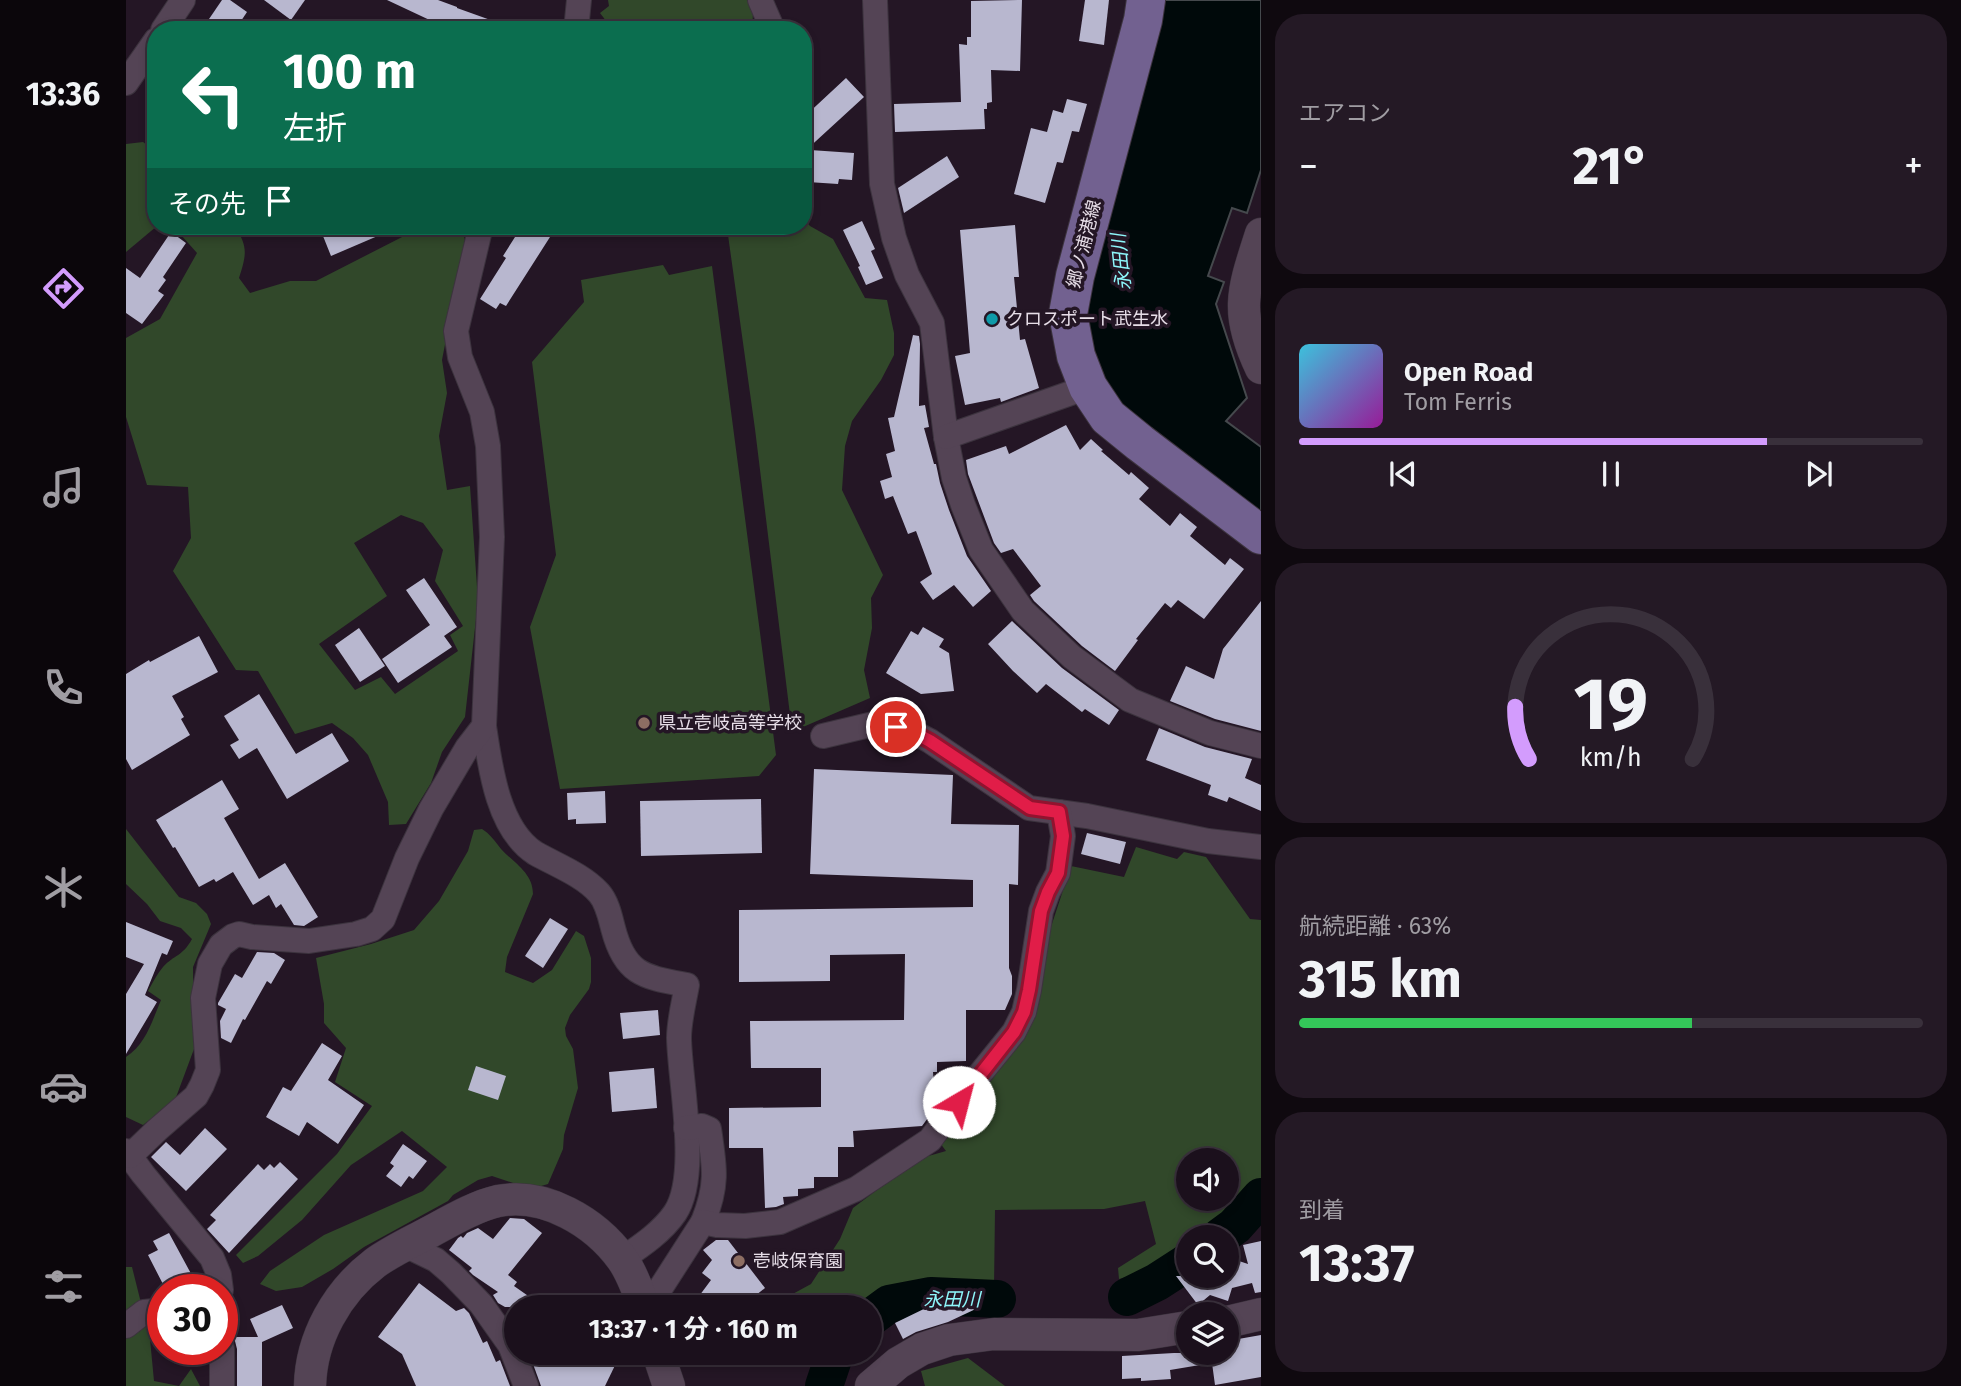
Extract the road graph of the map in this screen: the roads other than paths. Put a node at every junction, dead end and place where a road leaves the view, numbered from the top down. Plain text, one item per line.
1 (183, 0) edge
2 (579, 0) edge
3 (761, 0) edge
4 (875, 0) edge
5 (1146, 0) edge
6 (169, 21) edge
7 (577, 21) edge
8 (769, 21) edge
9 (147, 53) edge
10 (126, 83) edge
11 (1261, 234) edge
12 (479, 235) edge
13 (1261, 368) edge
14 (1088, 387) junction
15 (946, 438) junction
16 (1261, 535) edge
17 (484, 726) junction
18 (822, 736) dead end
19 (1261, 746) edge
20 (1059, 812) junction
21 (1261, 846) edge
22 (686, 1128) junction
23 (128, 1154) edge
24 (703, 1222) junction
25 (405, 1245) junction
26 (622, 1259) junction
27 (219, 1274) edge
28 (639, 1295) edge
29 (655, 1295) edge
30 (147, 1312) edge
31 (1261, 1314) edge
32 (1239, 1319) edge
33 (126, 1326) edge
34 (1176, 1329) edge
35 (222, 1365) edge
36 (662, 1365) edge
37 (222, 1386) edge
38 (310, 1386) edge
39 (526, 1386) edge
40 (669, 1386) edge
41 (871, 1386) edge

1 - 6 street
2 - 7 street
3 - 8 street
4 - 15 street
5 - 14 main road, 郷ノ浦港線
9 - 10 street
11 - 13 street
12 - 17 street
14 - 15 street
14 - 16 main road, 郷ノ浦港線
15 - 19 street
17 - 22 street
17 - 23 street
18 - 20 street
20 - 21 street
20 - 24 street
22 - 24 street
22 - 26 street
23 - 27 street
24 - 29 street
25 - 26 street
25 - 38 street
25 - 39 street
26 - 28 street
30 - 33 street
31 - 32 street
34 - 41 street
35 - 37 street
36 - 40 street

